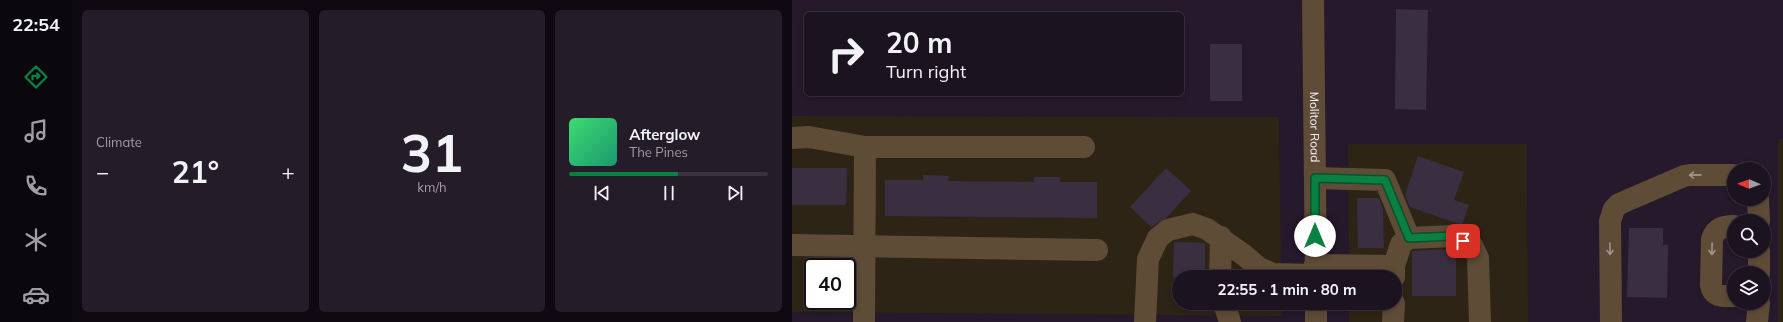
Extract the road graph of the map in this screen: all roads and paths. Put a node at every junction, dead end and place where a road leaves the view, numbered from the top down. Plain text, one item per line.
1 (1313, 0) edge
2 (792, 138) edge
3 (865, 147) junction
4 (1084, 147) dead end
5 (1727, 175) edge
6 (1315, 178) junction
7 (1727, 226) edge
8 (1221, 237) junction
9 (1409, 238) junction
10 (792, 245) edge
11 (866, 246) junction
12 (1097, 250) dead end
13 (1220, 270) edge
14 (1264, 270) edge
15 (1315, 270) edge
16 (1394, 270) edge
17 (1727, 296) edge
18 (1226, 310) edge
19 (1316, 310) edge
20 (1394, 310) edge
21 (1758, 310) edge
22 (864, 322) edge
23 (1145, 322) edge
24 (1230, 322) edge
25 (1316, 322) edge
26 (1394, 322) edge
27 (1480, 322) edge
28 (1611, 322) edge
29 (1757, 322) edge

1 - 6 street, Molitor Road
2 - 3 street
3 - 4 street
3 - 11 street
5 -> 28 street
6 - 9 street
6 - 15 street, Molitor Road
7 -> 17 street
8 - 13 street
8 - 14 street
8 - 23 street
9 - 16 street
9 - 27 street
10 - 11 street
11 - 12 street
11 - 22 street
18 - 24 street
19 - 25 street
20 - 26 street
21 - 29 street

